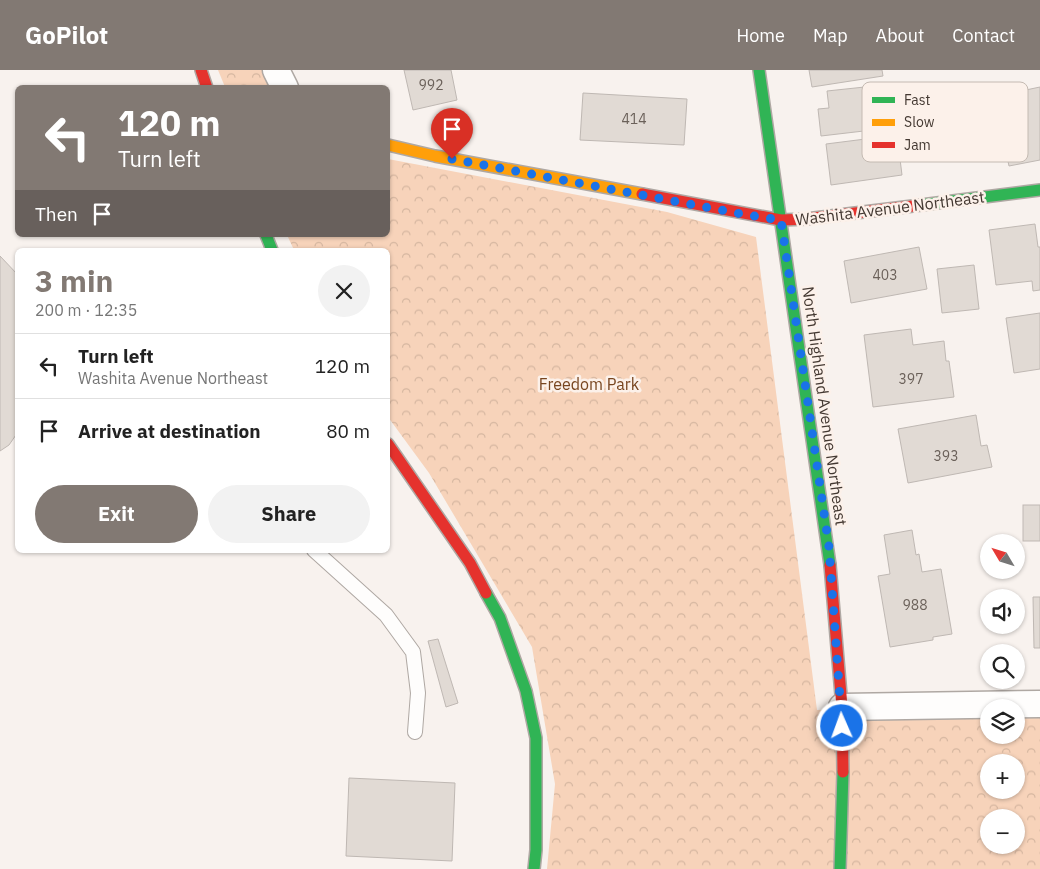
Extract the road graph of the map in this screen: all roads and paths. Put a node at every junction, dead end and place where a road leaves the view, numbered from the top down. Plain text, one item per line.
1 (201, 70) edge
2 (759, 70) edge
3 (206, 85) edge
4 (390, 145) edge
5 (1040, 190) edge
6 (781, 220) junction
7 (390, 447) edge
8 (317, 553) edge
9 (1040, 704) edge
10 (842, 707) junction
11 (416, 732) dead end
12 (534, 869) edge
13 (840, 869) edge

1 - 3 main road
2 - 6 main road, North Highland Avenue Northeast
4 - 6 main road, Washita Avenue Northeast
5 - 6 main road, Washita Avenue Northeast
6 - 10 main road, North Highland Avenue Northeast
7 - 12 main road
8 - 11 lane
9 - 10 street
10 - 13 main road, North Highland Avenue Northeast

